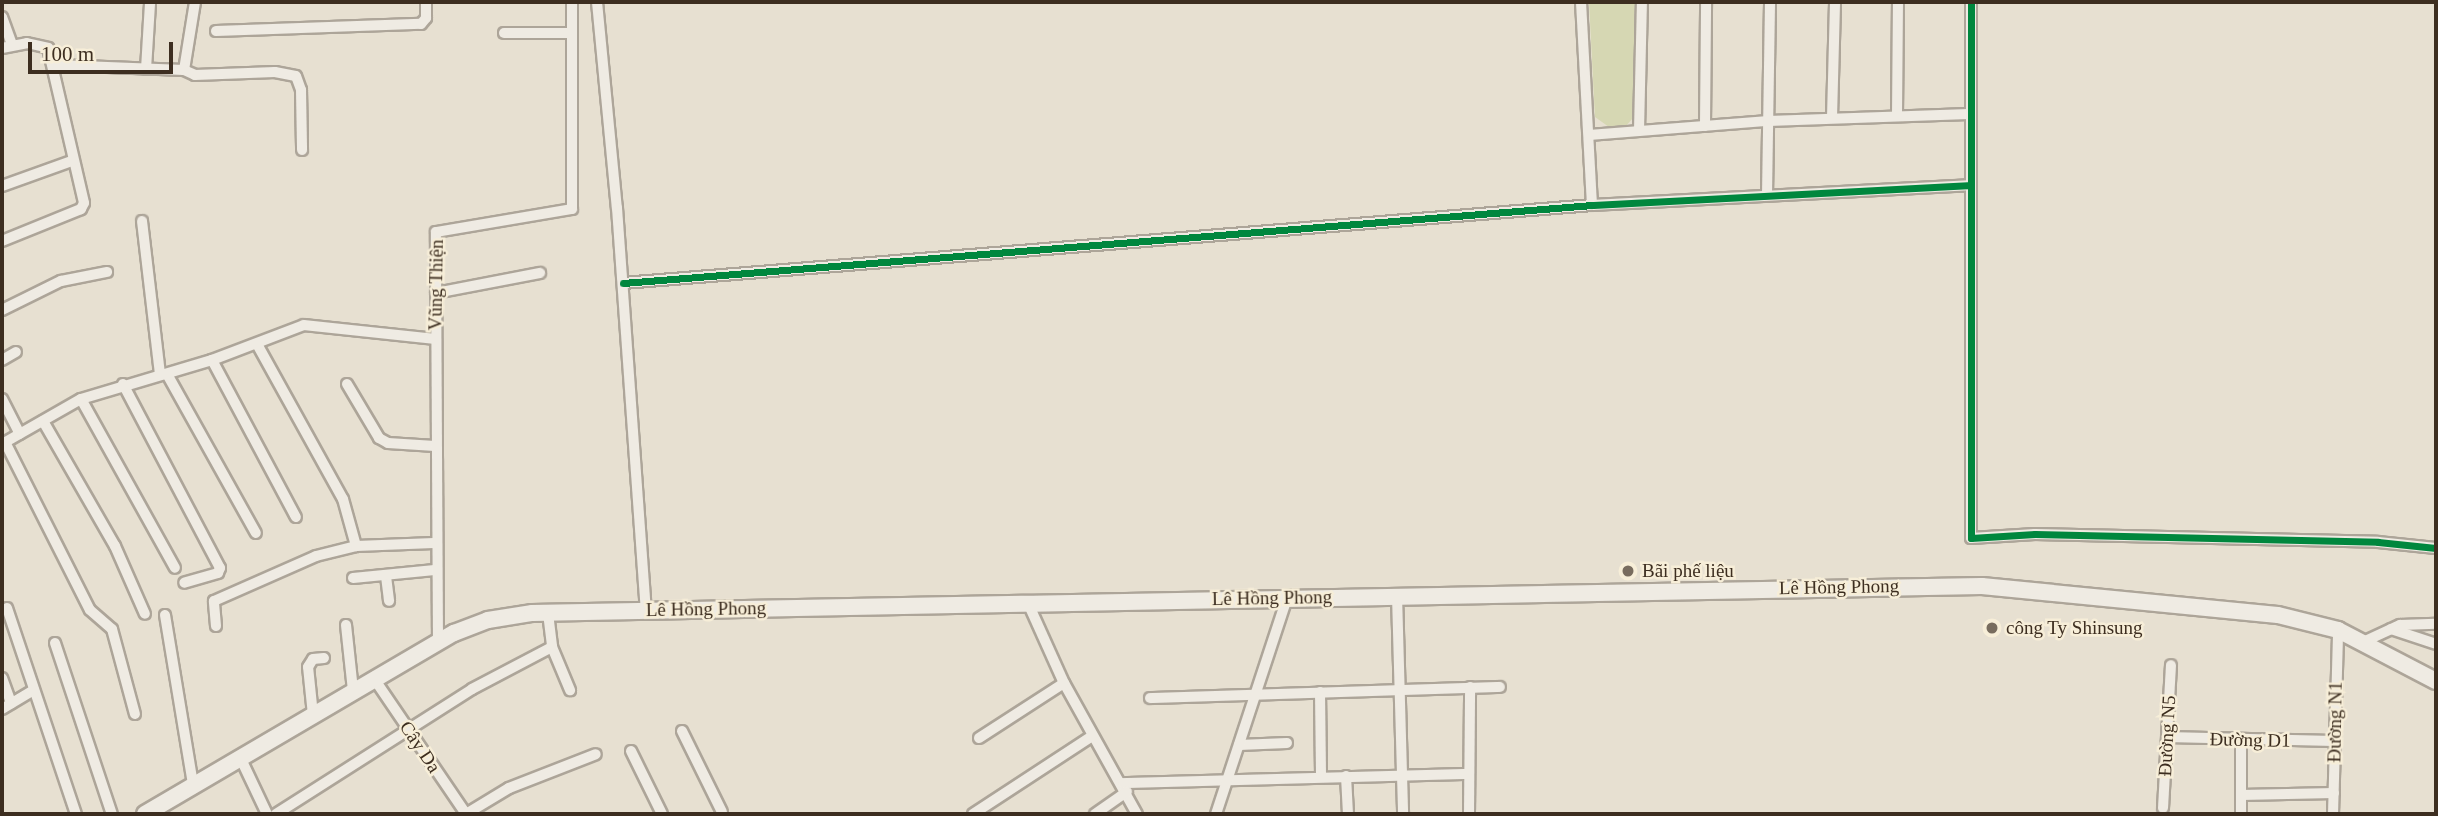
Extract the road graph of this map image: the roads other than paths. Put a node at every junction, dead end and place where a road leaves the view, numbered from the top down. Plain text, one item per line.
1 (195, 2) edge
2 (426, 2) edge
3 (572, 2) edge
4 (597, 2) edge
5 (1581, 2) edge
6 (1642, 2) edge
7 (1706, 2) edge
8 (1770, 2) edge
9 (1835, 2) edge
10 (1898, 2) edge
11 (1971, 2) edge
12 (150, 3) edge
13 (2, 17) edge
14 (216, 31) dead end
15 (504, 33) dead end
16 (571, 33) junction
17 (7, 46) edge
18 (56, 65) junction
19 (146, 69) junction
20 (184, 71) junction
21 (1897, 114) junction
22 (1969, 114) junction
23 (1832, 118) junction
24 (1769, 121) junction
25 (1705, 126) junction
26 (1639, 131) junction
27 (1589, 135) junction
28 (302, 150) dead end
29 (72, 161) junction
30 (1968, 185) junction
31 (2, 187) edge
32 (1767, 195) junction
33 (1592, 205) junction
34 (142, 221) dead end
35 (2, 241) edge
36 (107, 272) dead end
37 (540, 273) dead end
38 (623, 283) junction
39 (436, 293) junction
40 (2, 310) edge
41 (435, 339) junction
42 (257, 344) junction
43 (16, 352) dead end
44 (2, 360) edge
45 (212, 360) junction
46 (163, 375) junction
47 (123, 384) junction
48 (347, 384) dead end
49 (2, 399) edge
50 (81, 399) junction
51 (43, 421) junction
52 (20, 434) junction
53 (4, 443) edge
54 (435, 446) junction
55 (296, 517) dead end
56 (256, 533) dead end
57 (434, 543) junction
58 (356, 546) junction
59 (2436, 548) edge
60 (175, 568) dead end
61 (435, 570) junction
62 (387, 576) junction
63 (353, 578) dead end
64 (184, 583) dead end
65 (1396, 595) junction
66 (1287, 598) junction
67 (389, 601) dead end
68 (1028, 603) junction
69 (6, 608) dead end
70 (646, 610) junction
71 (548, 613) junction
72 (145, 614) dead end
73 (165, 615) dead end
74 (2436, 624) edge
75 (346, 625) dead end
76 (216, 626) dead end
77 (2391, 629) junction
78 (2338, 630) junction
79 (438, 642) junction
80 (2363, 642) junction
81 (55, 643) dead end
82 (2436, 644) edge
83 (552, 647) junction
84 (324, 657) dead end
85 (2171, 665) dead end
86 (2, 678) edge
87 (375, 680) junction
88 (2436, 681) edge
89 (1065, 683) junction
90 (1469, 687) junction
91 (1500, 687) dead end
92 (34, 690) junction
93 (570, 690) dead end
94 (353, 691) junction
95 (1400, 691) junction
96 (1320, 692) junction
97 (1257, 694) junction
98 (1150, 698) dead end
99 (6, 706) edge
100 (135, 714) dead end
101 (313, 715) junction
102 (408, 728) junction
103 (682, 731) dead end
104 (1092, 736) junction
105 (2167, 737) junction
106 (979, 738) dead end
107 (2241, 741) junction
108 (2334, 741) junction
109 (1287, 743) dead end
110 (1239, 745) junction
111 (631, 751) dead end
112 (596, 754) dead end
113 (240, 757) junction
114 (1402, 773) junction
115 (1468, 774) junction
116 (1346, 776) junction
117 (1321, 778) junction
118 (1227, 781) junction
119 (193, 784) junction
120 (1125, 787) junction
121 (2334, 793) junction
122 (2241, 795) junction
123 (2163, 808) dead end
124 (163, 809) edge
125 (76, 814) edge
126 (111, 814) edge
127 (145, 814) edge
128 (267, 814) edge
129 (276, 814) edge
130 (466, 814) edge
131 (662, 814) edge
132 (721, 814) edge
133 (973, 814) edge
134 (1095, 814) edge
135 (1137, 814) edge
136 (1216, 814) edge
137 (1348, 814) edge
138 (1404, 814) edge
139 (1469, 814) edge
140 (2241, 814) edge
141 (2333, 814) edge

1 - 20 street
2 - 14 street
3 - 16 street, Vũng Thiện
4 - 38 street
5 - 27 street
6 - 26 street
7 - 25 street
8 - 24 street
9 - 23 street
10 - 21 street
11 - 22 street
12 - 19 street
13 - 17 street
15 - 16 street
16 - 39 street, Vũng Thiện
17 - 18 street
18 - 19 street
18 - 29 street
19 - 20 street
20 - 28 street
21 - 22 street
21 - 23 street
22 - 30 street
23 - 24 street
24 - 25 street
24 - 32 street
25 - 26 street
26 - 27 street
27 - 33 street
29 - 31 street
29 - 35 street
30 - 32 street
30 - 59 street
32 - 33 street
33 - 38 street
34 - 46 street
36 - 40 street
37 - 39 street
38 - 70 street
39 - 41 street, Vũng Thiện
41 - 42 street
41 - 54 street, Vũng Thiện
42 - 45 street
42 - 58 street
43 - 44 street
45 - 46 street
45 - 55 street
46 - 47 street
46 - 56 street
47 - 50 street
47 - 64 street
48 - 54 street
49 - 52 street
50 - 51 street
50 - 60 street
51 - 52 street
51 - 72 street
52 - 53 street
53 - 100 street
54 - 57 street, Vũng Thiện
57 - 58 street
57 - 61 street, Vũng Thiện
58 - 76 street
61 - 62 street
61 - 79 street, Vũng Thiện
62 - 63 street
62 - 67 street
65 - 66 main road, Lê Hồng Phong
65 - 78 main road, Lê Hồng Phong
65 - 95 street
66 - 68 main road, Lê Hồng Phong
66 - 97 street
68 - 70 main road, Lê Hồng Phong
68 - 89 street
69 - 92 street
70 - 71 main road, Lê Hồng Phong
71 - 79 main road, Lê Hồng Phong
71 - 83 street
73 - 119 street
74 - 77 street
75 - 94 street
77 - 80 street
77 - 82 street
78 - 80 main road, Lê Hồng Phong
78 - 108 street, Đường N1
79 - 87 main road, Lê Hồng Phong
80 - 88 main road, Lê Hồng Phong
81 - 126 street
83 - 93 street
83 - 102 street
84 - 101 street
85 - 105 street, Đường N5
86 - 99 street
87 - 94 main road, Lê Hồng Phong
87 - 102 street, Cây Da
89 - 104 street
89 - 106 street
90 - 91 street
90 - 95 street
90 - 115 street
92 - 99 street
92 - 125 street
94 - 101 main road, Lê Hồng Phong
95 - 96 street
95 - 114 street
96 - 97 street
96 - 117 street
97 - 98 street
97 - 110 street
101 - 113 main road, Lê Hồng Phong
102 - 129 street
102 - 130 street, Cây Da
103 - 132 street
104 - 120 street
104 - 133 street
105 - 107 street, Đường D1
105 - 123 street, Đường N5
107 - 108 street, Đường D1
107 - 122 street
108 - 121 street, Đường N1
109 - 110 street
110 - 118 street
111 - 131 street
112 - 130 street
113 - 119 main road, Lê Hồng Phong
113 - 128 street
114 - 115 street
114 - 116 street
114 - 138 street
115 - 139 street
116 - 117 street
116 - 137 street
117 - 118 street
118 - 120 street
118 - 136 street
119 - 124 main road, Lê Hồng Phong
120 - 134 street
120 - 135 street
121 - 122 street
121 - 141 street, Đường N1
122 - 140 street
124 - 127 main road, Lê Hồng Phong

